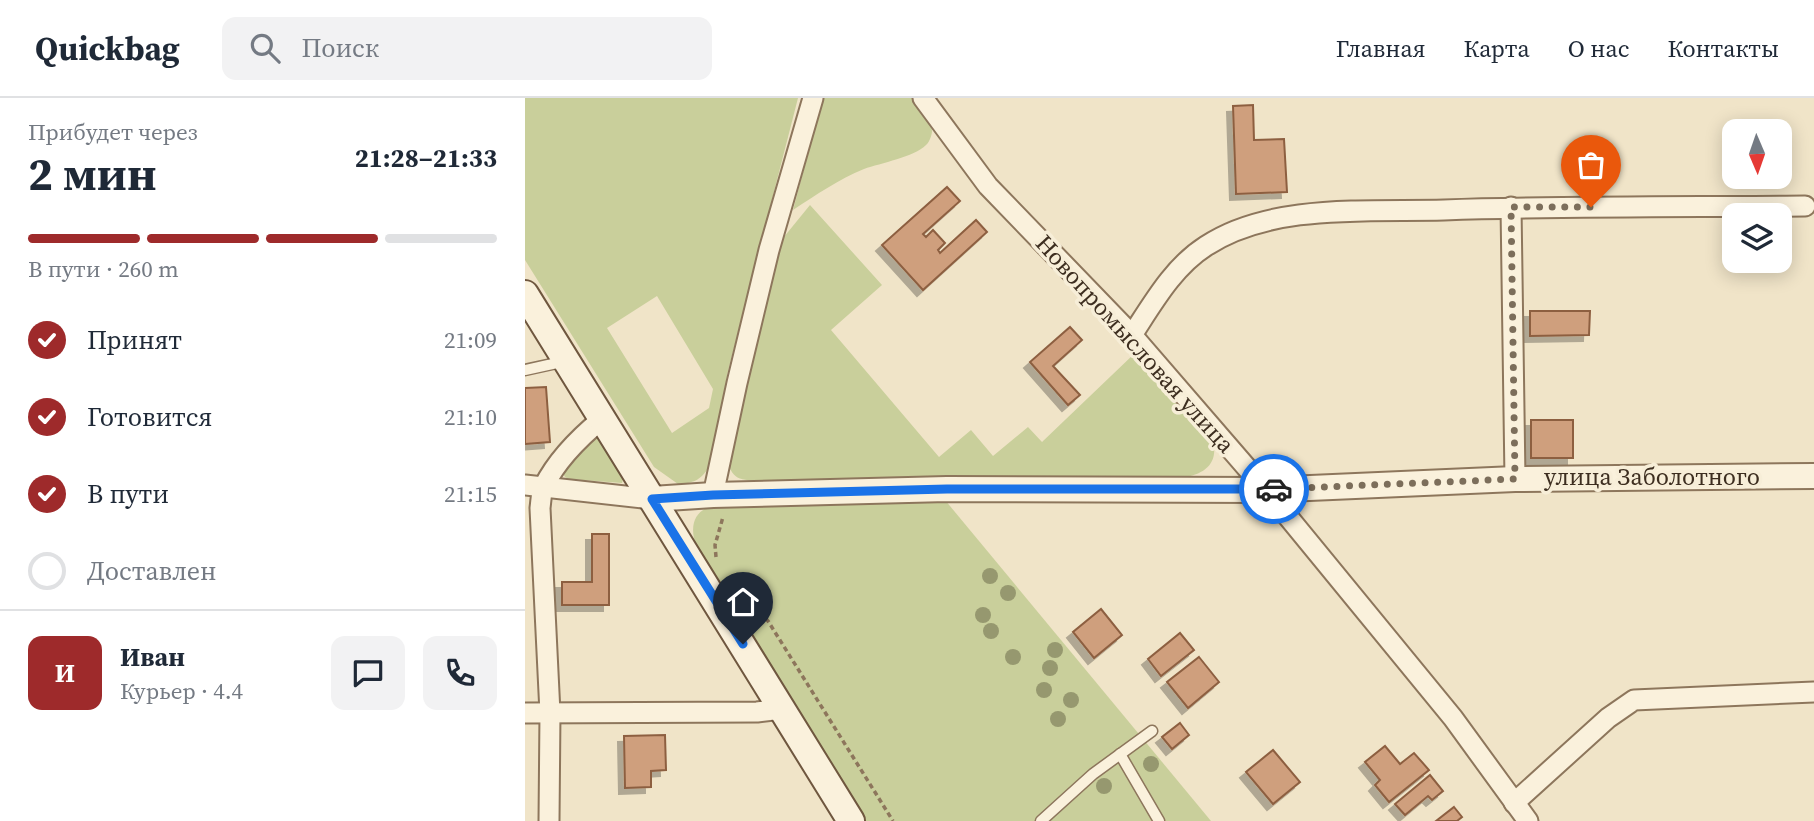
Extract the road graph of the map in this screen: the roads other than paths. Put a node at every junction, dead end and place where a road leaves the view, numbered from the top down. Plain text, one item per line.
1 (813, 98) edge
2 (923, 98) edge
3 (1805, 206) dead end
4 (1511, 207) junction
5 (525, 294) edge
6 (1132, 335) junction
7 (567, 361) junction
8 (525, 370) edge
9 (602, 419) junction
10 (1814, 476) edge
11 (1515, 479) junction
12 (534, 486) edge
13 (1266, 490) junction
14 (652, 499) junction
15 (720, 500) junction
16 (1814, 692) edge
17 (782, 709) junction
18 (525, 713) edge
19 (549, 713) junction
20 (1151, 731) dead end
21 (1120, 754) junction
22 (1514, 803) junction
23 (549, 821) edge
24 (851, 821) edge
25 (1041, 821) edge
26 (1159, 821) edge
27 (1528, 821) edge

1 - 15 street
2 - 6 street, Новопромысловая улица
3 - 4 street
4 - 6 street
4 - 11 street
5 - 7 main road
6 - 13 street, Новопромысловая улица
7 - 8 lane
7 - 9 main road
9 - 12 street
9 - 14 main road
10 - 11 street, улица Заболотного
11 - 13 street, улица Заболотного
12 - 14 street, улица Заболотного
12 - 19 street
13 - 15 street, улица Заболотного
13 - 22 street, Новопромысловая улица
14 - 15 street, улица Заболотного
14 - 17 main road
16 - 22 street
17 - 19 street
17 - 24 main road
18 - 19 street
19 - 23 street
20 - 21 lane
21 - 25 lane
21 - 26 lane
22 - 27 street, Новопромысловая улица

